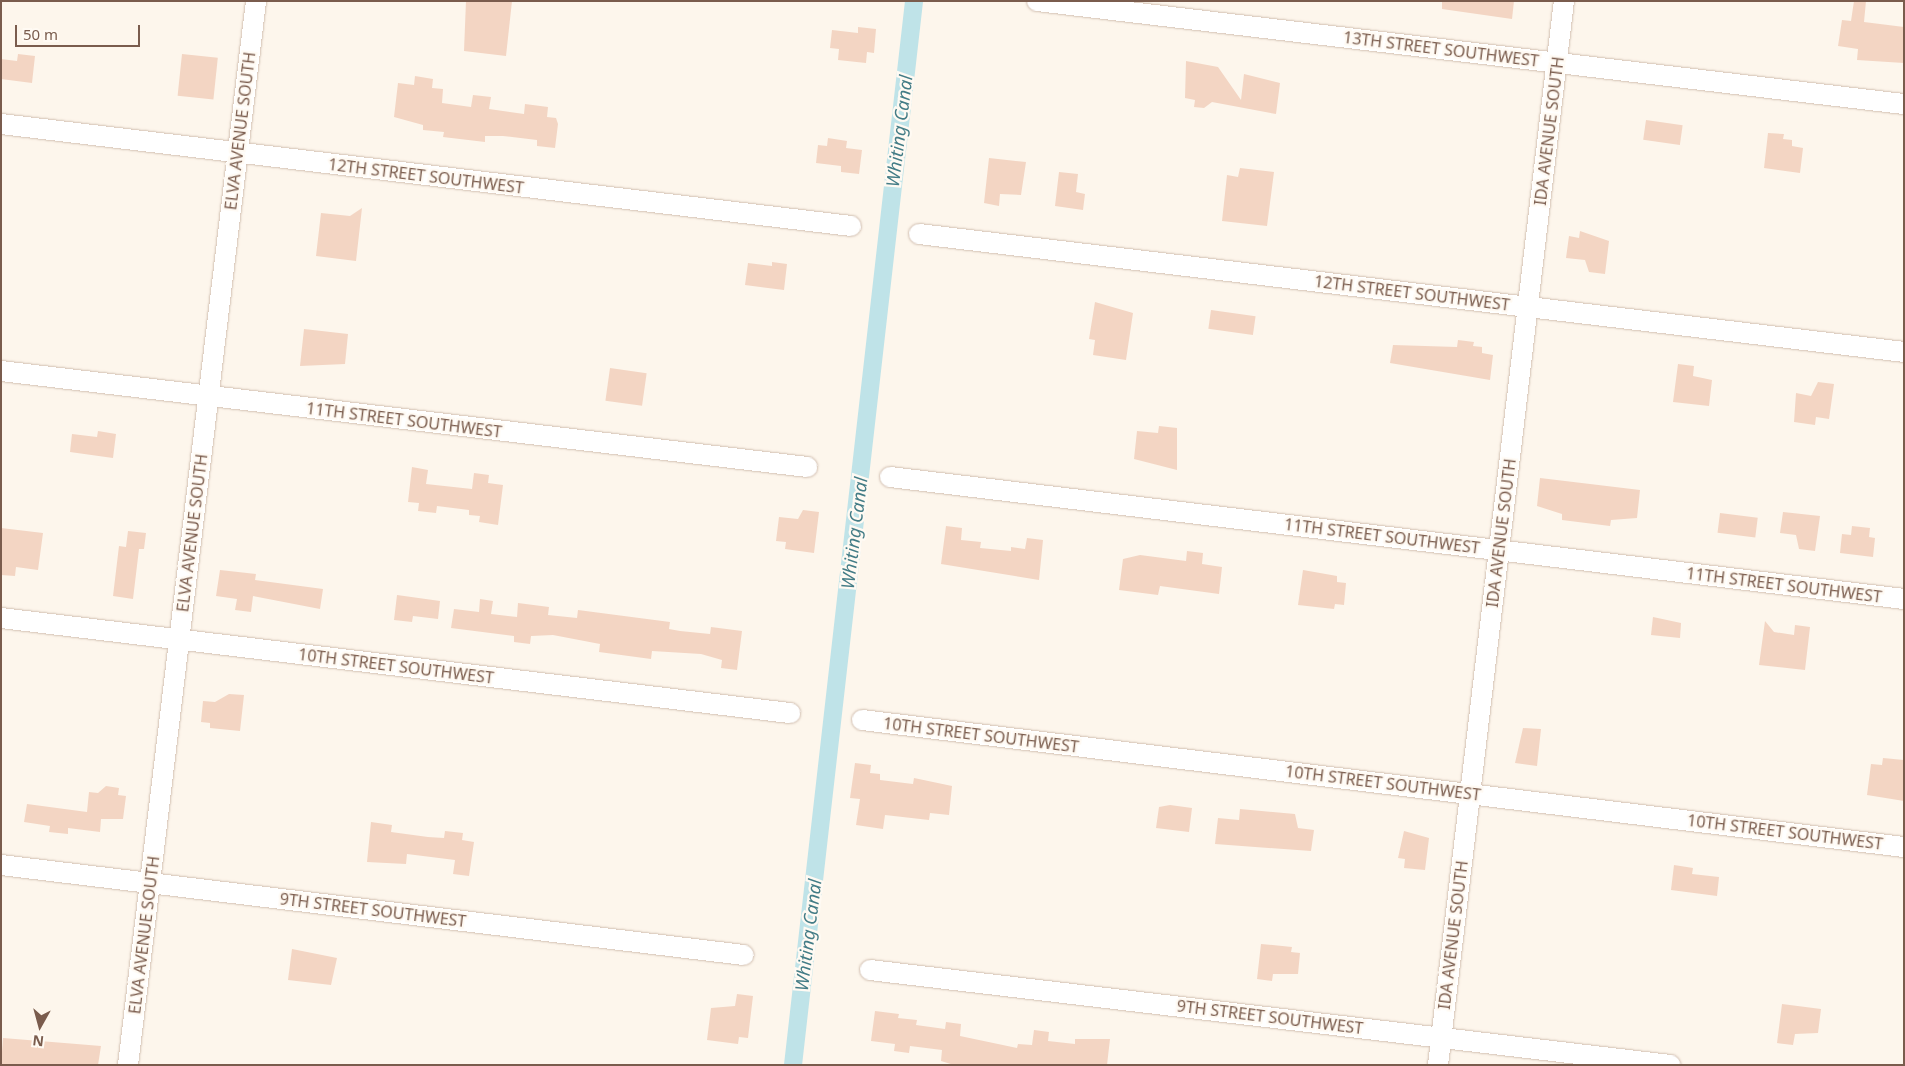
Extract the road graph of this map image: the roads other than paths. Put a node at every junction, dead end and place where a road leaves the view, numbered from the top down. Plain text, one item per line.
1 (256, 1) edge
2 (1037, 1) edge
3 (1564, 1) edge
4 (1557, 64) junction
5 (1904, 104) edge
6 (1, 124) edge
7 (237, 154) junction
8 (851, 226) dead end
9 (919, 234) dead end
10 (1528, 306) junction
11 (1904, 352) edge
12 (1, 371) edge
13 (208, 397) junction
14 (807, 467) dead end
15 (890, 477) dead end
16 (1498, 550) junction
17 (1904, 599) edge
18 (1, 618) edge
19 (179, 640) junction
20 (790, 713) dead end
21 (862, 720) dead end
22 (1470, 794) junction
23 (1904, 846) edge
24 (1, 865) edge
25 (150, 884) junction
26 (744, 955) dead end
27 (870, 970) dead end
28 (1441, 1038) junction
29 (128, 1065) edge
30 (1438, 1065) edge
31 (1670, 1065) edge

1 - 7 street, ELVA AVENUE SOUTH
2 - 4 street, 13TH STREET SOUTHWEST
3 - 4 street, IDA AVENUE SOUTH
4 - 5 street, 13TH STREET SOUTHWEST
4 - 10 street, IDA AVENUE SOUTH
6 - 7 street, 12TH STREET SOUTHWEST
7 - 8 street, 12TH STREET SOUTHWEST
7 - 13 street, ELVA AVENUE SOUTH
9 - 10 street, 12TH STREET SOUTHWEST
10 - 11 street, 12TH STREET SOUTHWEST
10 - 16 street, IDA AVENUE SOUTH
12 - 13 street, 11TH STREET SOUTHWEST
13 - 14 street, 11TH STREET SOUTHWEST
13 - 19 street, ELVA AVENUE SOUTH
15 - 16 street, 11TH STREET SOUTHWEST
16 - 17 street, 11TH STREET SOUTHWEST
16 - 22 street, IDA AVENUE SOUTH
18 - 19 street, 10TH STREET SOUTHWEST
19 - 20 street, 10TH STREET SOUTHWEST
19 - 25 street, ELVA AVENUE SOUTH
21 - 22 street, 10TH STREET SOUTHWEST
22 - 23 street, 10TH STREET SOUTHWEST
22 - 28 street, IDA AVENUE SOUTH
24 - 25 street, 9TH STREET SOUTHWEST
25 - 26 street, 9TH STREET SOUTHWEST
25 - 29 street, ELVA AVENUE SOUTH
27 - 28 street, 9TH STREET SOUTHWEST
28 - 30 street, IDA AVENUE SOUTH
28 - 31 street, 9TH STREET SOUTHWEST

